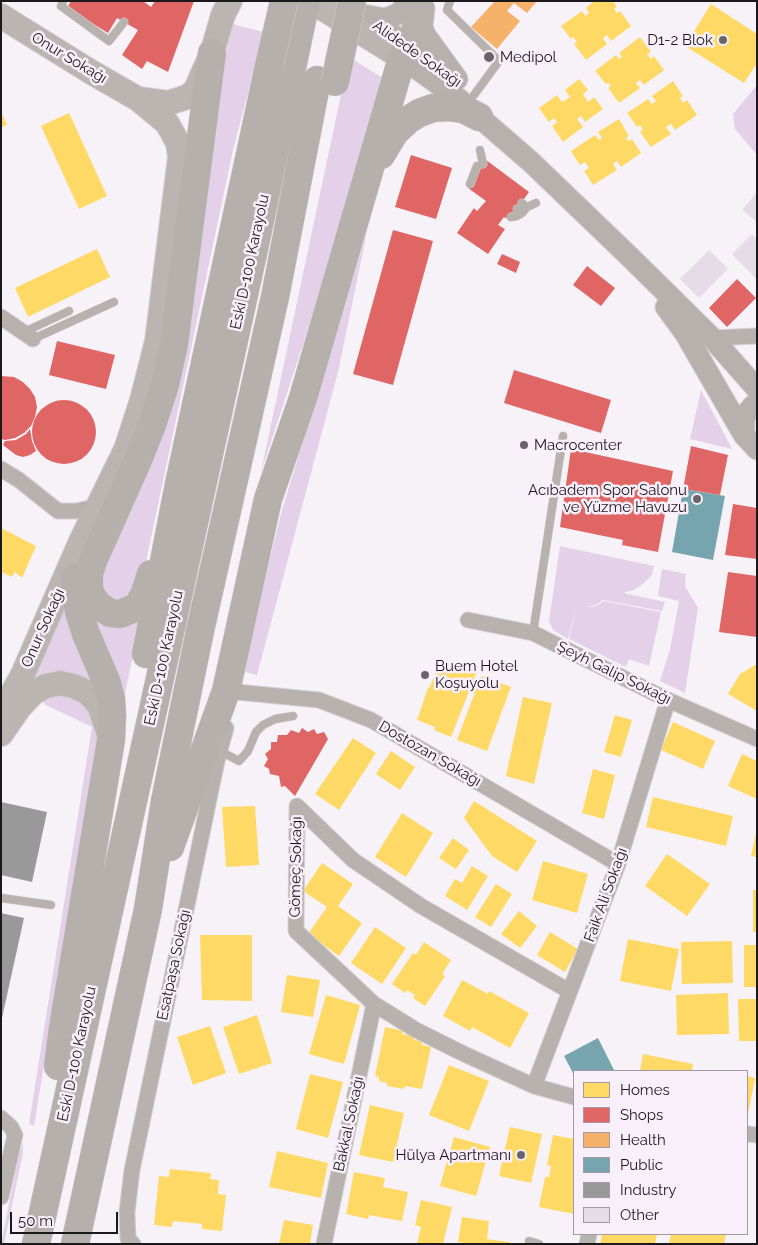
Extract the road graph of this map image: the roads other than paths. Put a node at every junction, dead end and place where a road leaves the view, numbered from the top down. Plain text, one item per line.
1 (63, 1) edge
2 (284, 1) edge
3 (306, 1) edge
4 (311, 1) edge
5 (335, 1) edge
6 (340, 1) edge
7 (412, 1) edge
8 (424, 1) edge
9 (450, 1) edge
10 (226, 6) edge
11 (356, 8) edge
12 (1, 16) edge
13 (124, 22) dead end
14 (405, 51) junction
15 (212, 53) junction
16 (280, 69) junction
17 (457, 79) junction
18 (326, 81) junction
19 (138, 99) junction
20 (476, 106) junction
21 (536, 203) dead end
22 (511, 217) dead end
23 (344, 257) junction
24 (631, 258) junction
25 (114, 302) dead end
26 (69, 311) dead end
27 (1, 317) edge
28 (29, 336) junction
29 (757, 336) edge
30 (712, 338) junction
31 (754, 378) edge
32 (757, 406) edge
33 (563, 436) dead end
34 (750, 442) edge
35 (1, 469) edge
36 (179, 484) junction
37 (101, 501) junction
38 (82, 541) junction
39 (468, 620) dead end
40 (533, 633) junction
41 (230, 692) junction
42 (668, 700) junction
43 (294, 716) dead end
44 (3, 724) edge
45 (757, 739) edge
46 (111, 740) junction
47 (220, 751) junction
48 (618, 864) junction
49 (1, 898) edge
50 (50, 905) dead end
51 (148, 909) junction
52 (569, 991) junction
53 (374, 1004) junction
54 (74, 1067) junction
55 (534, 1086) junction
56 (573, 1097) edge
57 (1, 1118) edge
58 (1, 1197) edge
59 (38, 1235) edge
60 (529, 1240) dead end
61 (131, 1241) edge
62 (75, 1244) edge
63 (324, 1244) edge
64 (539, 1244) edge

1 - 13 lane
2 - 16 highway, bridge
3 - 16 highway
4 - 14 main road
5 - 18 highway
6 - 11 main road
7 - 11 street
8 - 14 street
8 - 17 street
9 - 20 lane
10 - 15 main road
11 - 14 street, Alidede Sokağı
11 - 18 highway, bridge
12 - 19 main road, Onur Sokağı
14 - 17 street, Alidede Sokağı
14 - 20 street, Alidede Sokağı
14 - 23 highway
15 - 19 main road
15 - 36 highway
16 - 36 highway
16 - 54 highway, Eski D-100 Karayolu
17 - 20 street, Alidede Sokağı
18 - 51 highway, Eski D-100 Karayolu
19 - 37 main road, Onur Sokağı
20 - 23 highway
20 - 24 street, Alidede Sokağı
21 - 22 lane
23 - 41 highway
24 - 30 street
24 - 34 street
25 - 28 lane
26 - 28 lane
27 - 28 street
29 - 30 street
30 - 31 street
32 - 34 street
33 - 40 lane
35 - 37 street
36 - 54 highway
37 - 38 main road, Onur Sokağı
38 - 44 main road, Onur Sokağı
38 - 46 highway
39 - 40 street, Şeyh Galip Sokağı
40 - 42 street, Şeyh Galip Sokağı
41 - 47 street, Esatpaşa Sokağı
41 - 48 street, Dostozan Sokağı
41 - 51 highway
42 - 45 street, Şeyh Galip Sokağı
42 - 48 street, Faik Ali Sokağı
43 - 47 lane
44 - 46 main road
46 - 59 highway
47 - 61 street, Esatpaşa Sokağı
48 - 52 street, Faik Ali Sokağı
49 - 50 lane
51 - 62 highway, Eski D-100 Karayolu
52 - 53 street, Gömeç Sokağı
52 - 55 street, Faik Ali Sokağı
53 - 55 street, Gömeç Sokağı
53 - 63 street, Bakkal Sokağı
54 - 59 highway, Eski D-100 Karayolu
55 - 56 street, Gömeç Sokağı
57 - 58 street
60 - 64 lane

